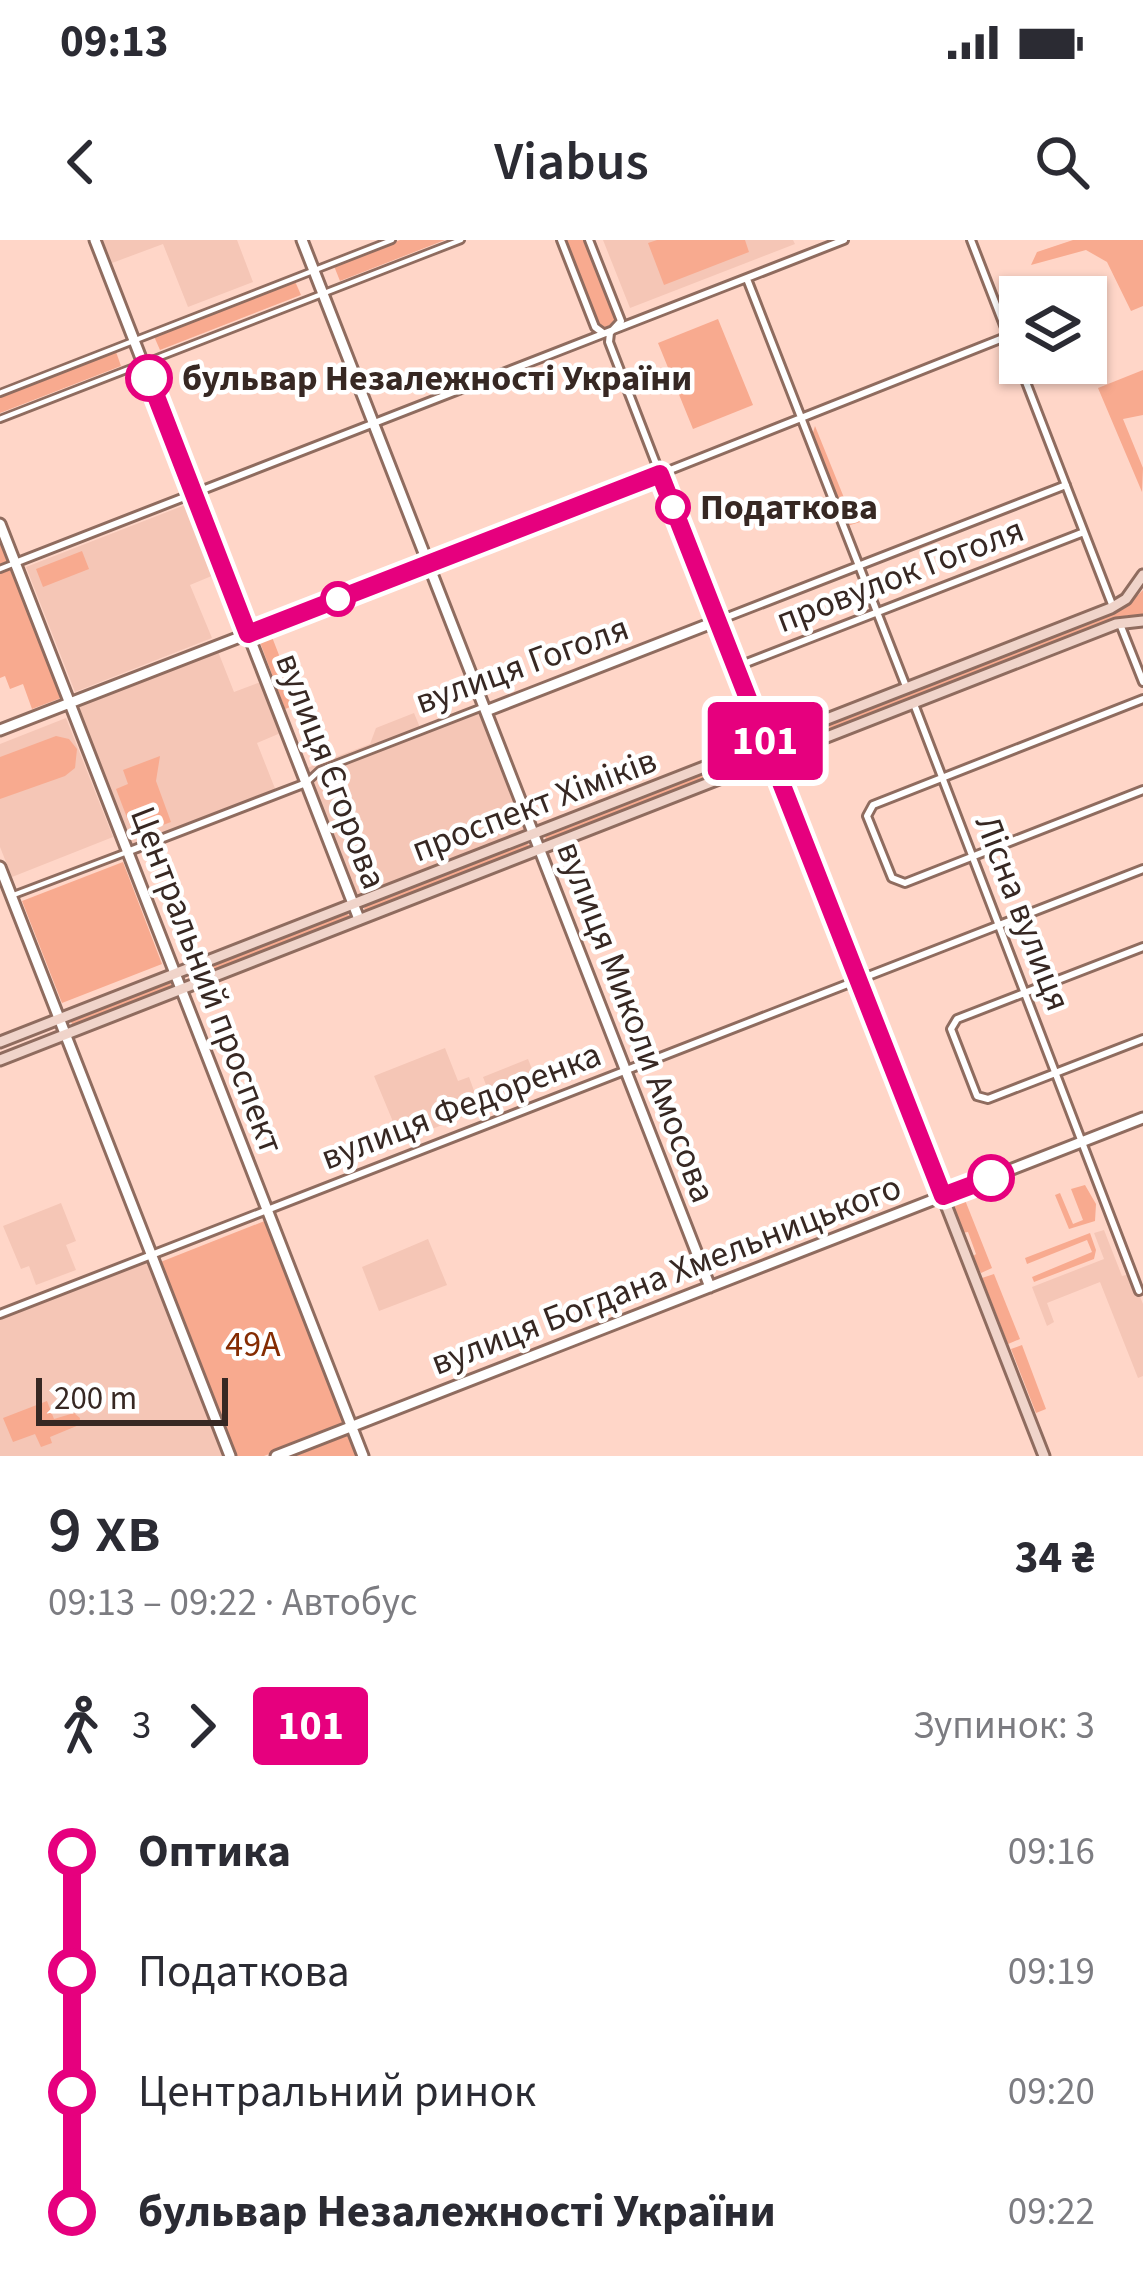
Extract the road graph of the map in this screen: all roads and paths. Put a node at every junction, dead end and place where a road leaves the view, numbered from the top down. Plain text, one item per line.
1 (95, 240) edge
2 (302, 240) edge
3 (392, 240) edge
4 (461, 240) edge
5 (561, 240) edge
6 (590, 240) edge
7 (844, 240) edge
8 (971, 240) edge
9 (314, 271) junction
10 (746, 278) junction
11 (323, 294) junction
12 (999, 313) edge
13 (610, 333) junction
14 (999, 340) edge
15 (134, 341) junction
16 (143, 364) junction
17 (1027, 384) edge
18 (0, 393) edge
19 (801, 418) junction
20 (0, 419) edge
21 (374, 423) junction
22 (660, 474) junction
23 (1066, 485) junction
24 (194, 493) junction
25 (0, 524) edge
26 (1084, 532) junction
27 (15, 563) junction
28 (429, 564) junction
29 (859, 566) junction
30 (0, 569) edge
31 (1143, 575) edge
32 (1113, 607) junction
33 (877, 612) junction
34 (717, 621) junction
35 (1143, 621) edge
36 (1120, 623) junction
37 (248, 634) junction
38 (736, 667) junction
39 (1143, 682) edge
40 (907, 688) junction
41 (1143, 699) edge
42 (70, 703) junction
43 (914, 704) junction
44 (486, 711) junction
45 (0, 730) edge
46 (766, 744) junction
47 (772, 758) junction
48 (942, 778) junction
49 (306, 783) junction
50 (1143, 790) edge
51 (534, 834) junction
52 (540, 849) junction
53 (128, 852) junction
54 (972, 857) junction
55 (0, 867) edge
56 (1143, 868) edge
57 (6, 899) edge
58 (353, 904) junction
59 (359, 920) junction
60 (998, 925) junction
61 (1143, 947) edge
62 (175, 974) junction
63 (859, 981) junction
64 (181, 989) junction
65 (1024, 993) junction
66 (58, 1019) junction
67 (65, 1034) junction
68 (1143, 1039) edge
69 (0, 1042) edge
70 (0, 1060) edge
71 (626, 1071) junction
72 (1056, 1073) junction
73 (1143, 1118) edge
74 (1083, 1141) junction
75 (943, 1196) junction
76 (267, 1210) junction
77 (152, 1255) junction
78 (710, 1287) junction
79 (1139, 1291) dead end
80 (0, 1314) edge
81 (352, 1427) junction
82 (230, 1456) edge
83 (276, 1456) edge
84 (363, 1456) edge
85 (1044, 1456) edge

1 - 15 street, вулиця Єгорова
2 - 9 street, вулиця Миколи Амосова
3 - 9 street
4 - 11 street
5 - 13 street
6 - 13 street
7 - 10 street
8 - 12 street
9 - 11 street, вулиця Миколи Амосова
9 - 15 street
10 - 13 street
10 - 19 street
11 - 16 street
11 - 21 street, вулиця Миколи Амосова
13 - 21 street
13 - 22 street
14 - 19 street
15 - 16 street, вулиця Єгорова
15 - 18 street
16 - 20 street
16 - 24 street, вулиця Єгорова
17 - 23 street
19 - 22 street
19 - 29 street
21 - 24 street
21 - 28 street, вулиця Миколи Амосова
22 - 28 street
22 - 34 street
23 - 26 street
23 - 29 street, вулиця Гоголя
24 - 27 street
24 - 37 street, вулиця Єгорова
25 - 27 street, Центральний проспект
26 - 32 street
26 - 33 street, провулок Гоголя
27 - 30 street
27 - 42 street, Центральний проспект
28 - 37 street
28 - 44 street, вулиця Миколи Амосова
29 - 33 street
29 - 34 street, вулиця Гоголя
31 - 32 main road, проспект Хіміків
32 - 40 main road, проспект Хіміків
33 - 38 street, провулок Гоголя
33 - 40 street
34 - 38 street
34 - 44 street, вулиця Гоголя
35 - 36 main road, проспект Хіміків
36 - 39 street
36 - 43 main road, проспект Хіміків
37 - 42 street
37 - 49 street, вулиця Єгорова
38 - 46 street
40 - 46 main road, проспект Хіміків
41 - 48 street
42 - 45 street
42 - 53 street, Центральний проспект
43 - 47 main road, проспект Хіміків
43 - 48 street, Лісна вулиця
44 - 49 street, вулиця Гоголя
44 - 51 street, вулиця Миколи Амосова
46 - 47 main road
46 - 51 main road, проспект Хіміків
47 - 52 main road, проспект Хіміків
47 - 63 main road
48 - 54 street, Лісна вулиця
48 - 54 street
49 - 53 street, вулиця Гоголя
49 - 58 street, вулиця Єгорова
50 - 54 street
51 - 52 street, вулиця Миколи Амосова
51 - 58 main road, проспект Хіміків
52 - 59 main road, проспект Хіміків
52 - 71 street, вулиця Миколи Амосова
53 - 57 street, вулиця Гоголя
53 - 62 street, Центральний проспект
54 - 60 street, Лісна вулиця
55 - 57 street
56 - 60 street, вулиця Федоренка
57 - 66 street
58 - 59 street, вулиця Єгорова
58 - 62 main road, проспект Хіміків
59 - 64 main road, проспект Хіміків
60 - 63 street, вулиця Федоренка
60 - 65 street, Лісна вулиця
61 - 65 street
62 - 64 street, Центральний проспект
62 - 66 main road, проспект Хіміків
63 - 71 street, вулиця Федоренка
63 - 75 main road
64 - 67 main road, проспект Хіміків
64 - 76 street, Центральний проспект
65 - 72 street, Лісна вулиця
65 - 72 street
66 - 67 street
66 - 69 main road, проспект Хіміків
67 - 70 main road, проспект Хіміків
67 - 77 street
68 - 72 street
71 - 76 street, вулиця Федоренка
71 - 78 street, вулиця Миколи Амосова
72 - 74 street, Лісна вулиця
73 - 74 street, вулиця Богдана Хмельницького
74 - 75 street, вулиця Богдана Хмельницького
74 - 79 street, Лісна вулиця
75 - 78 street, вулиця Богдана Хмельницького
75 - 85 main road
76 - 77 street, вулиця Федоренка
76 - 81 street, Центральний проспект
77 - 80 street, вулиця Федоренка
77 - 82 street
78 - 81 street, вулиця Богдана Хмельницького
81 - 83 street, вулиця Богдана Хмельницького
81 - 84 street, Центральний проспект

